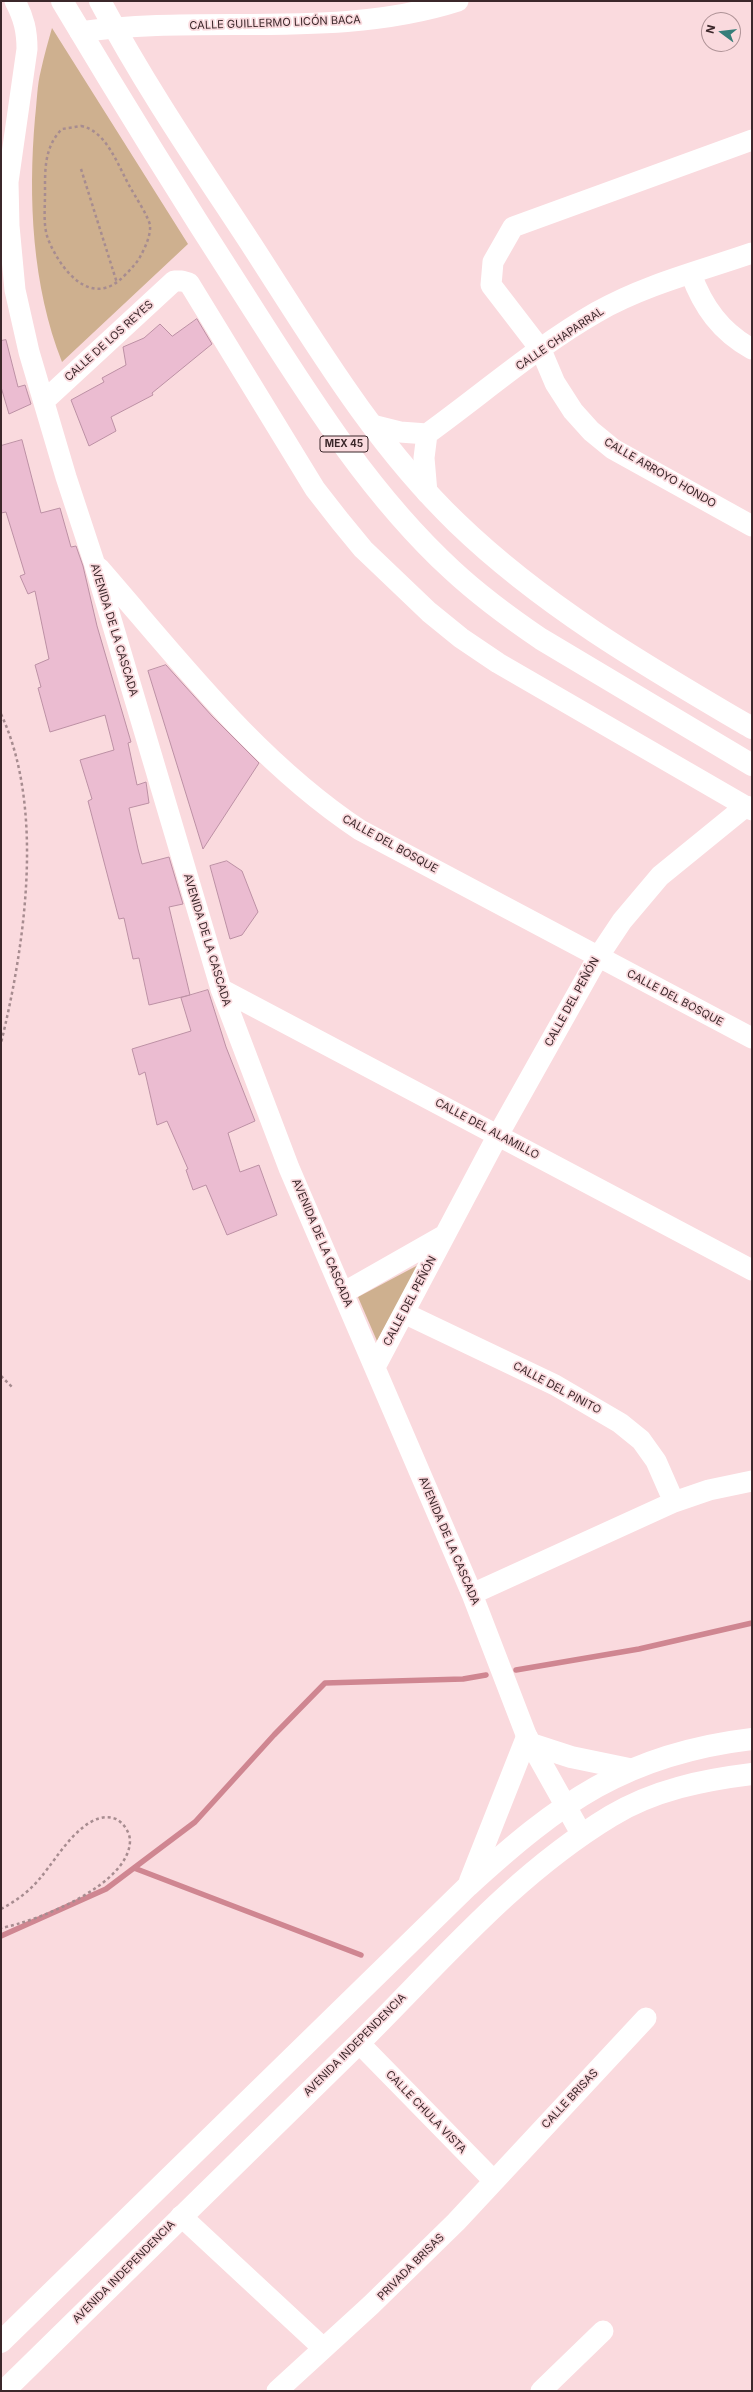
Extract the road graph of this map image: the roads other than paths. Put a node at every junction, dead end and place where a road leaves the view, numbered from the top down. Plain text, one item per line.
1 (15, 1) edge
2 (62, 1) edge
3 (100, 1) edge
4 (458, 1) edge
5 (114, 27) junction
6 (80, 32) junction
7 (752, 140) edge
8 (752, 253) edge
9 (691, 274) junction
10 (752, 349) edge
11 (541, 350) junction
12 (44, 401) junction
13 (372, 425) junction
14 (427, 434) junction
15 (427, 492) junction
16 (752, 526) edge
17 (94, 562) junction
18 (752, 728) edge
19 (752, 765) edge
20 (749, 808) edge
21 (598, 957) junction
22 (221, 989) junction
23 (752, 1038) edge
24 (498, 1135) junction
25 (445, 1235) junction
26 (752, 1270) edge
27 (343, 1293) junction
28 (404, 1312) junction
29 (375, 1367) junction
30 (752, 1480) edge
31 (674, 1502) junction
32 (472, 1594) junction
33 (752, 1739) edge
34 (529, 1740) junction
35 (629, 1769) junction
36 (752, 1774) edge
37 (565, 1806) junction
38 (582, 1835) junction
39 (468, 1886) junction
40 (646, 2018) dead end
41 (359, 2043) junction
42 (493, 2180) junction
43 (181, 2216) junction
44 (603, 2331) dead end
45 (1, 2342) edge
46 (322, 2347) junction
47 (4, 2391) edge
48 (277, 2391) edge
49 (542, 2391) edge

1 - 12 street, AVENIDA DE LA CASCADA
2 - 6 main road, MEX 45
3 - 5 main road, MEX 45
4 - 5 street, CALLE GUILLERMO LICÓN BACA
5 - 6 street, CALLE GUILLERMO LICÓN BACA
5 - 13 main road, MEX 45
6 - 19 main road, MEX 45
7 - 11 street, CALLE ARROYO HONDO
8 - 9 street, CALLE CHAPARRAL
9 - 10 street
9 - 11 street, CALLE CHAPARRAL
11 - 14 street, CALLE CHAPARRAL
11 - 16 street, CALLE ARROYO HONDO
12 - 17 street, AVENIDA DE LA CASCADA
12 - 20 street, CALLE DE LOS REYES
13 - 14 street
13 - 15 main road, MEX 45
14 - 15 street
15 - 18 main road, MEX 45
17 - 21 street, CALLE DEL BOSQUE
17 - 22 street, AVENIDA DE LA CASCADA
20 - 21 street, CALLE DEL PEÑÓN
21 - 23 street, CALLE DEL BOSQUE
21 - 24 street, CALLE DEL PEÑÓN
22 - 24 street, CALLE DEL ALAMILLO
22 - 27 street, AVENIDA DE LA CASCADA
24 - 25 street, CALLE DEL PEÑÓN
24 - 26 street, CALLE DEL ALAMILLO
25 - 27 street, CALLE DEL PEÑÓN
25 - 28 street, CALLE DEL PEÑÓN
27 - 29 street, AVENIDA DE LA CASCADA
28 - 29 street, CALLE DEL PEÑÓN
28 - 31 street, CALLE DEL PINITO
29 - 32 street, AVENIDA DE LA CASCADA
30 - 31 street
31 - 32 street
32 - 34 street, AVENIDA DE LA CASCADA
33 - 35 main road
34 - 35 main road
34 - 37 street, AVENIDA DE LA CASCADA
34 - 39 main road
35 - 37 main road
36 - 38 main road, AVENIDA INDEPENDENCIA
37 - 38 street, AVENIDA DE LA CASCADA
37 - 39 main road
38 - 41 main road, AVENIDA INDEPENDENCIA
39 - 45 main road
40 - 42 street, CALLE BRISAS
41 - 42 street, CALLE CHULA VISTA
41 - 43 main road, AVENIDA INDEPENDENCIA
42 - 46 street, PRIVADA BRISAS
43 - 46 street
43 - 47 main road, AVENIDA INDEPENDENCIA
44 - 49 street
46 - 48 street, PRIVADA BRISAS

